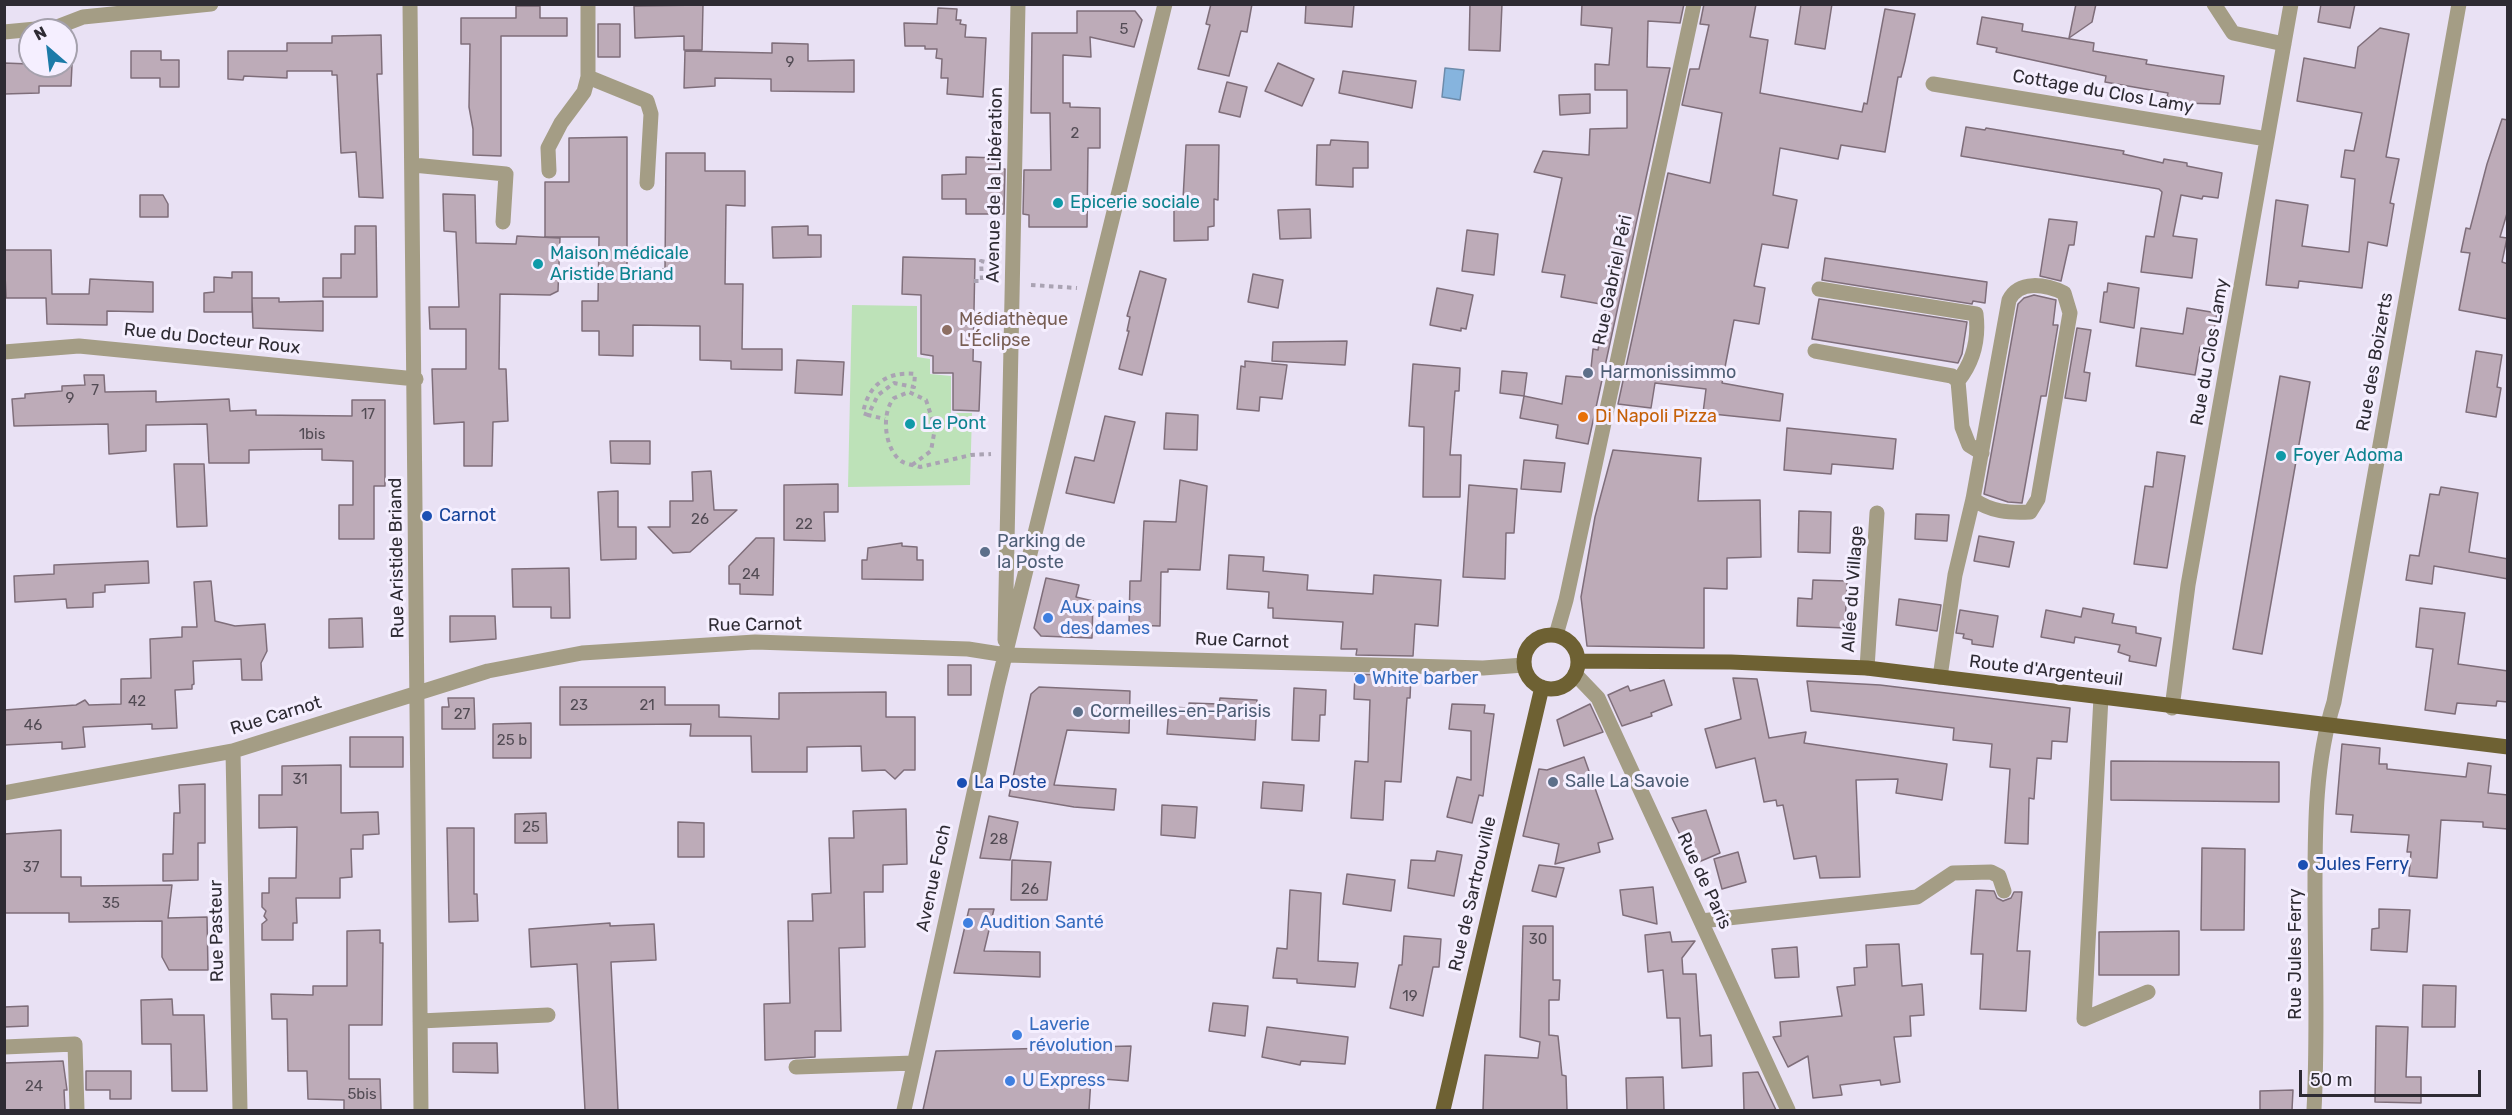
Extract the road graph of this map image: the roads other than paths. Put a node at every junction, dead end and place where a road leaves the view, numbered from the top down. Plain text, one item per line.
1 (211, 4) edge
2 (410, 4) edge
3 (588, 4) edge
4 (1018, 4) edge
5 (1165, 4) edge
6 (1694, 4) edge
7 (2214, 4) edge
8 (2291, 4) edge
9 (2459, 4) edge
10 (4, 32) edge
11 (2284, 44) junction
12 (588, 77) junction
13 (1933, 84) dead end
14 (2267, 140) junction
15 (412, 165) junction
16 (549, 171) dead end
17 (647, 183) dead end
18 (503, 222) dead end
19 (1819, 289) dead end
20 (1815, 351) dead end
21 (4, 352) edge
22 (416, 379) junction
23 (1958, 381) junction
24 (1982, 453) junction
25 (1973, 499) junction
26 (1877, 513) dead end
27 (1556, 635) junction
28 (1006, 654) junction
29 (1524, 665) junction
30 (1577, 667) junction
31 (1867, 668) junction
32 (1940, 677) junction
33 (1542, 687) junction
34 (418, 692) junction
35 (2101, 697) junction
36 (2172, 708) junction
37 (2327, 726) junction
38 (2508, 747) edge
39 (233, 751) junction
40 (4, 793) edge
41 (2004, 891) dead end
42 (1701, 921) junction
43 (2148, 992) dead end
44 (548, 1015) dead end
45 (420, 1021) junction
46 (4, 1047) edge
47 (914, 1063) junction
48 (796, 1067) dead end
49 (77, 1110) edge
50 (240, 1110) edge
51 (421, 1110) edge
52 (904, 1110) edge
53 (1443, 1110) edge
54 (1788, 1110) edge
55 (2314, 1110) edge

1 - 10 street
2 - 15 street, Rue Aristide Briand
3 - 12 street
4 - 28 street, Avenue de la Libération
5 - 28 street, Avenue Foch
6 - 27 street, Rue Gabriel Péri
7 - 11 street
8 - 11 street, Rue du Clos Lamy
9 - 37 street, Rue des Boizerts
11 - 14 street, Rue du Clos Lamy
12 - 16 street
12 - 17 street
13 - 14 street, Cottage du Clos Lamy
14 - 36 street, Rue du Clos Lamy
15 - 18 street
15 - 22 street, Rue Aristide Briand
19 - 23 street
20 - 23 street
21 - 22 street, Rue du Docteur Roux
22 - 34 street, Rue Aristide Briand
23 - 24 street
24 - 25 street
24 - 25 street
25 - 32 street
26 - 31 street, Allée du Village
27 - 29 main road
27 - 30 main road
28 - 29 street, Rue Carnot
28 - 34 street, Rue Carnot
28 - 47 street, Avenue Foch
29 - 33 main road
30 - 31 main road, Route d'Argenteuil
30 - 33 main road
30 - 42 street, Rue de Paris
31 - 32 main road, Route d'Argenteuil
32 - 35 main road, Route d'Argenteuil
33 - 53 main road, Rue de Sartrouville
34 - 39 street, Rue Carnot
34 - 45 street, Rue Aristide Briand
35 - 36 main road, Route d'Argenteuil
35 - 43 street
36 - 37 main road, Route d'Argenteuil
37 - 38 main road, Route d'Argenteuil
37 - 55 street, Rue Jules Ferry
39 - 40 street, Rue Carnot
39 - 50 street, Rue Pasteur
41 - 42 street
42 - 54 street, Rue de Paris
44 - 45 street
45 - 51 street, Rue Aristide Briand
46 - 49 street
47 - 48 street
47 - 52 street, Avenue Foch

